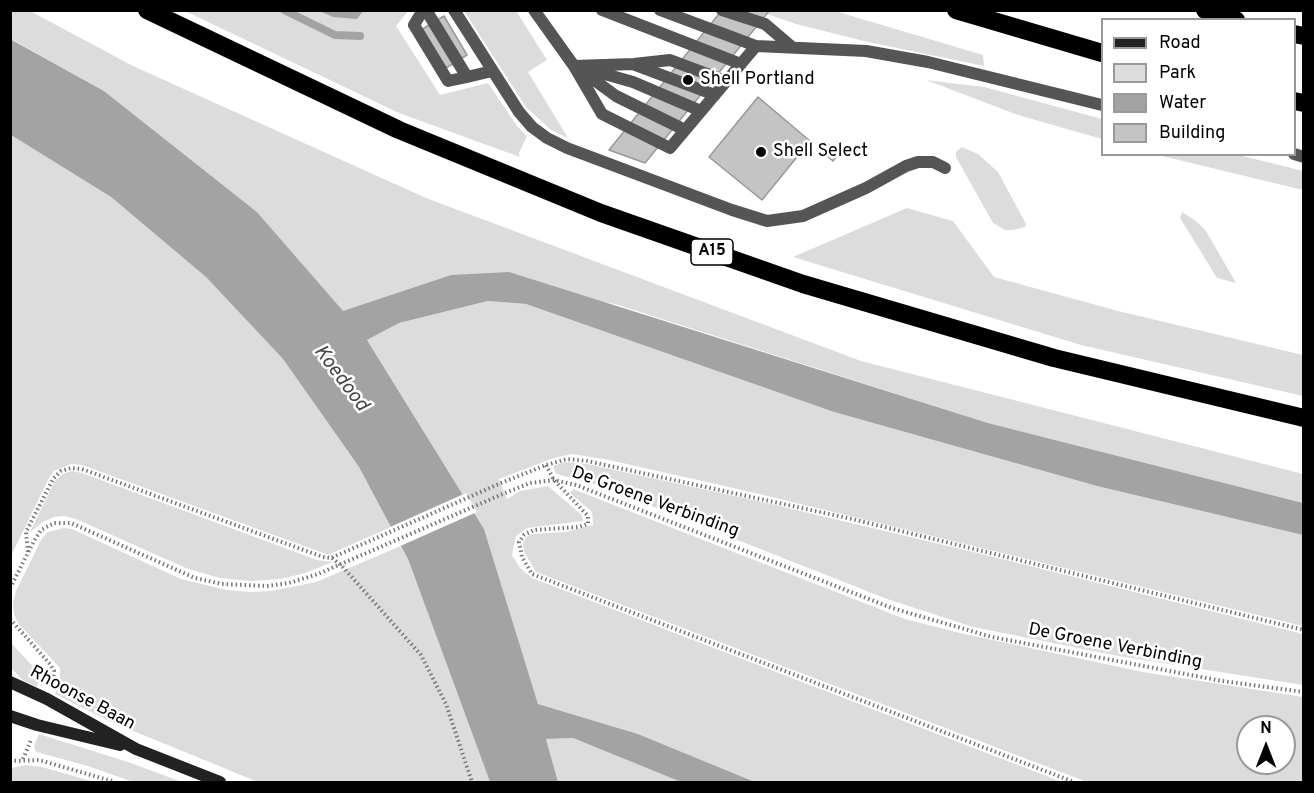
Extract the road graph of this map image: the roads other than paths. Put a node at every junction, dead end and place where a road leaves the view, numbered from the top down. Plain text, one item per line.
1 (147, 10) edge
2 (424, 10) edge
3 (454, 10) edge
4 (534, 10) edge
5 (602, 10) edge
6 (660, 10) edge
7 (722, 10) edge
8 (956, 10) edge
9 (1205, 10) edge
10 (1230, 18) edge
11 (756, 46) junction
12 (792, 47) junction
13 (1101, 53) edge
14 (634, 64) junction
15 (741, 64) junction
16 (574, 66) junction
17 (492, 71) junction
18 (467, 77) junction
19 (726, 81) junction
20 (715, 95) junction
21 (1101, 105) edge
22 (701, 111) junction
23 (685, 130) junction
24 (945, 168) dead end
25 (1304, 418) edge
26 (10, 681) edge
27 (10, 716) edge
28 (136, 749) junction
29 (220, 783) edge

1 - 25 highway, A15
2 - 18 lane
2 - 18 lane
3 - 17 lane
4 - 16 lane
5 - 15 lane
6 - 11 lane
7 - 12 lane
8 - 13 highway
9 - 10 highway
11 - 12 lane
11 - 15 lane
12 - 21 lane
14 - 16 lane
14 - 19 lane
14 - 20 lane
15 - 19 lane
16 - 22 lane
16 - 23 lane
16 - 23 lane
17 - 18 lane
17 - 24 lane
19 - 20 lane
20 - 22 lane
22 - 23 lane
26 - 28 main road, Rhoonse Baan
27 - 28 main road, Rhoonse Baan
28 - 29 main road, Rhoonse Baan

